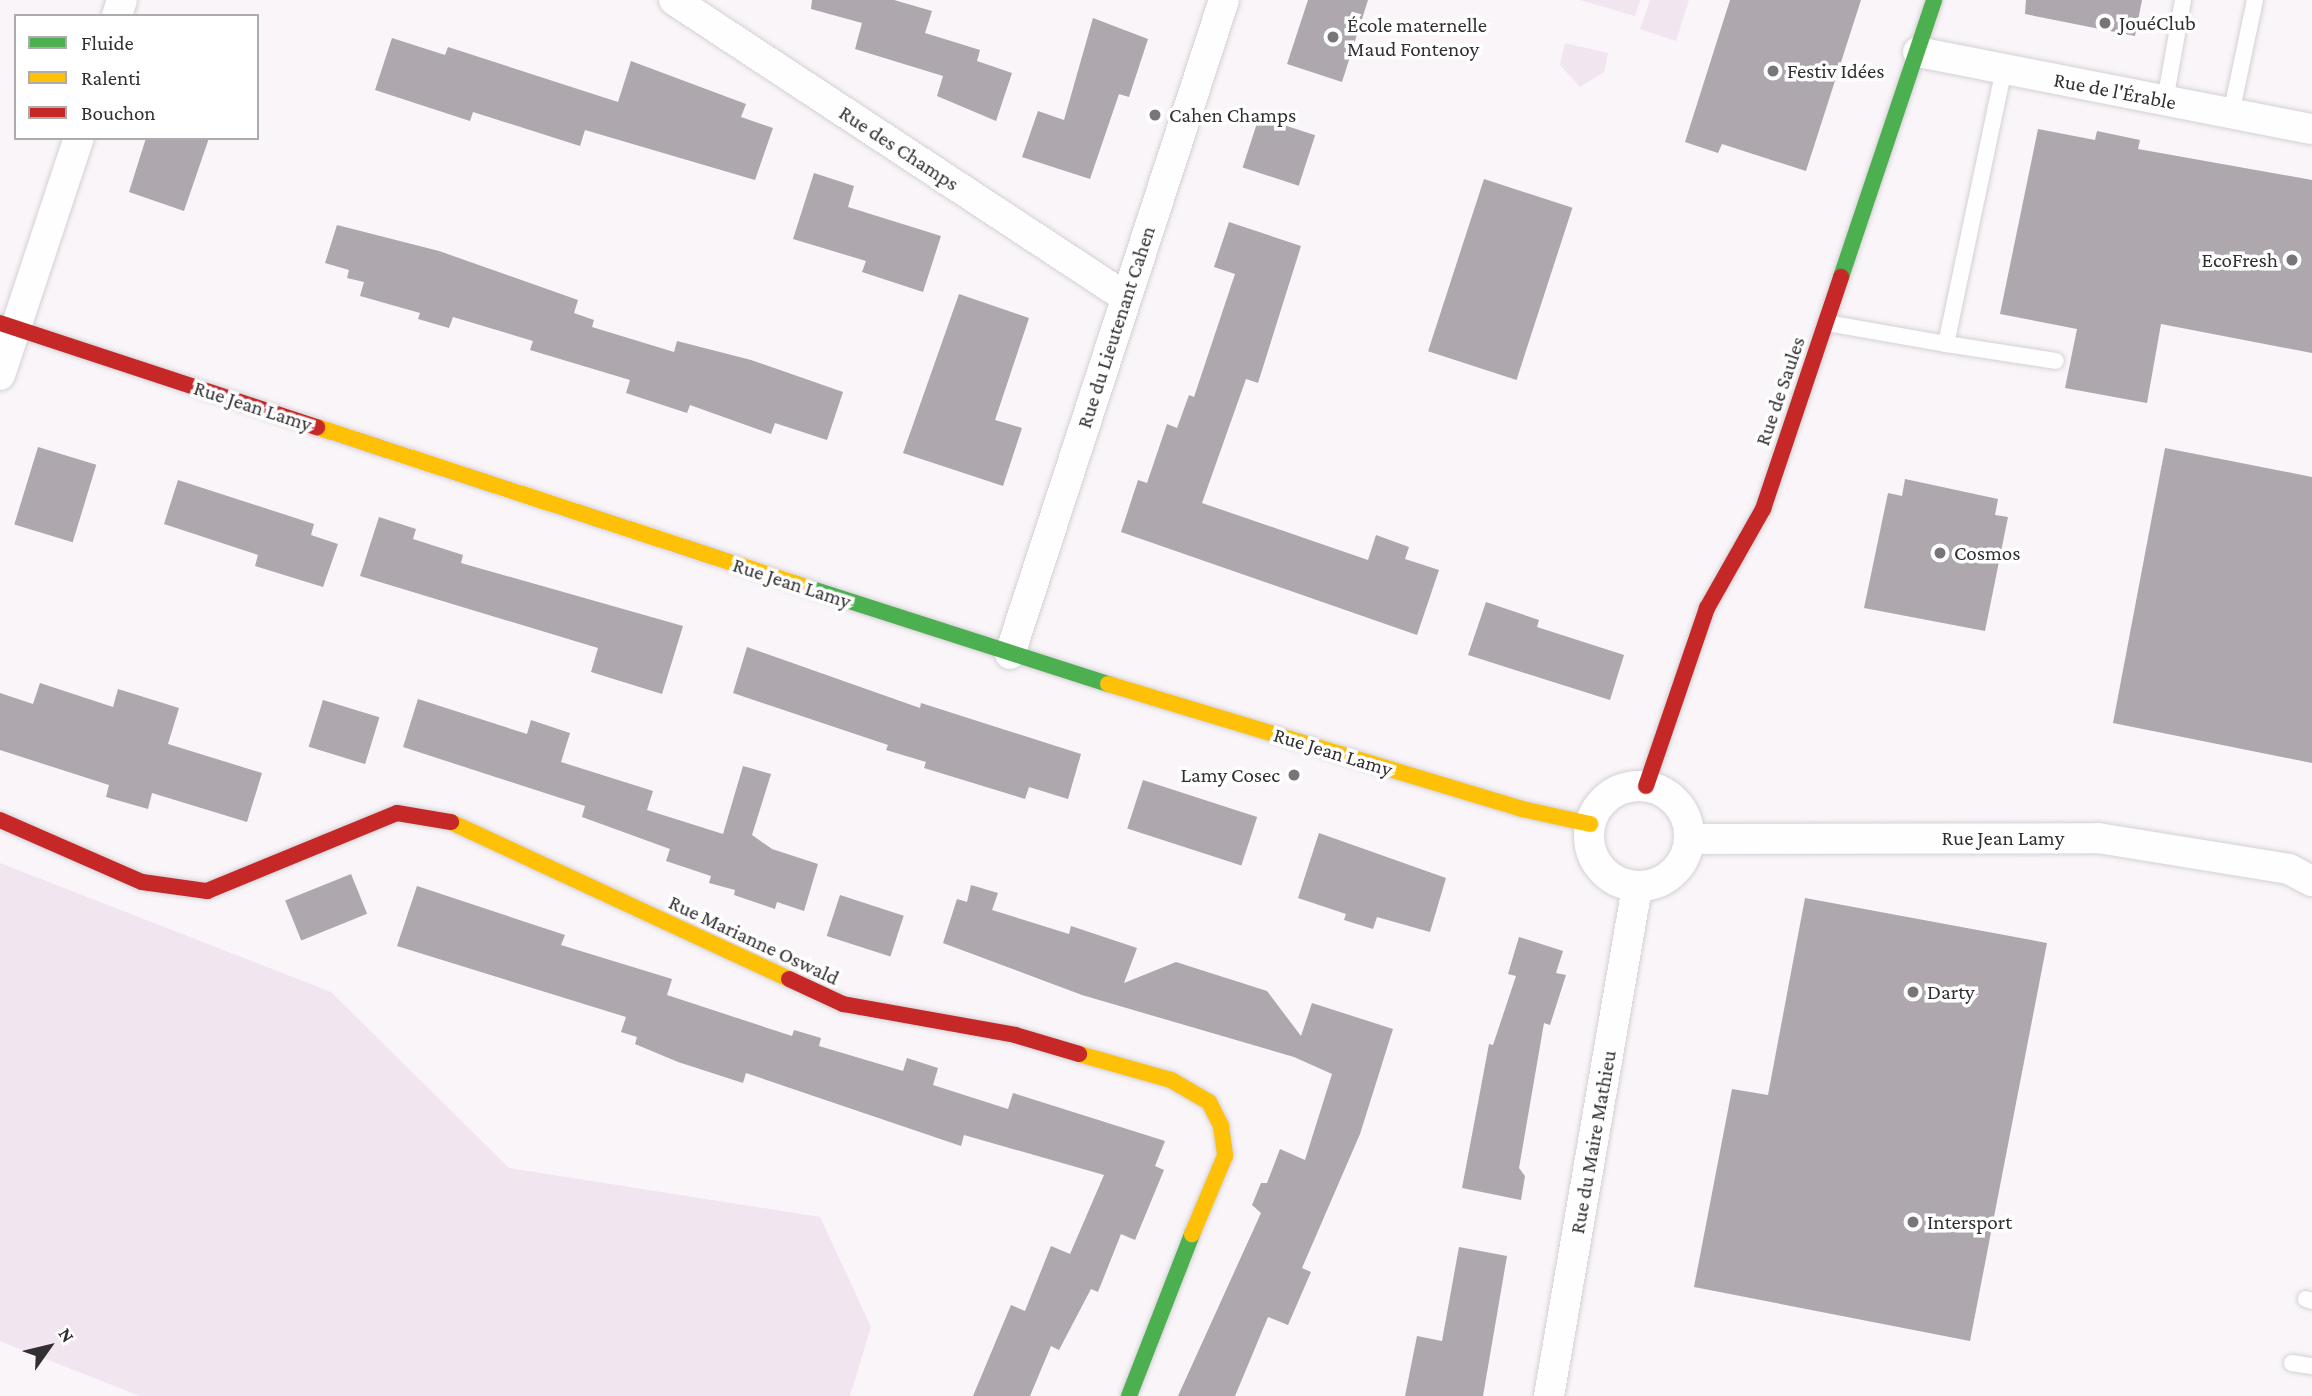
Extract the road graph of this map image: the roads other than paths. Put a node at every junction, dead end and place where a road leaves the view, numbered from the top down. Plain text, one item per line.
1 (674, 0) edge
2 (1224, 0) edge
3 (1934, 0) edge
4 (2183, 0) edge
5 (2255, 0) edge
6 (1918, 52) junction
7 (2004, 69) junction
8 (2165, 101) junction
9 (2231, 114) junction
10 (2312, 129) edge
11 (78, 140) edge
12 (1124, 296) junction
13 (1826, 323) junction
14 (7, 325) edge
15 (1946, 344) junction
16 (2056, 361) dead end
17 (0, 375) edge
18 (1010, 654) junction
19 (1646, 786) junction
20 (0, 820) edge
21 (1590, 824) junction
22 (1689, 839) junction
23 (2312, 881) edge
24 (1637, 887) junction
25 (2292, 1363) dead end
26 (2312, 1366) edge
27 (1129, 1396) edge
28 (1549, 1396) edge

1 - 12 street, Rue des Champs
2 - 12 street, Rue du Lieutenant Cahen
3 - 6 street, Rue de Saules
4 - 8 lane
5 - 9 lane
6 - 7 street, Rue de l'Érable
6 - 13 street, Rue de Saules
7 - 8 street, Rue de l'Érable
7 - 15 lane
8 - 9 street, Rue de l'Érable
9 - 10 street, Rue de l'Érable
11 - 14 street
12 - 18 street, Rue du Lieutenant Cahen
13 - 15 lane
13 - 19 street, Rue de Saules
14 - 17 street
14 - 18 street, Rue Jean Lamy
15 - 16 lane
18 - 21 street, Rue Jean Lamy
19 - 21 street
19 - 22 street
20 - 27 street, Rue Marianne Oswald
21 - 24 street
22 - 23 street, Rue Jean Lamy
22 - 24 street
24 - 28 street, Rue du Maire Mathieu
25 - 26 lane

